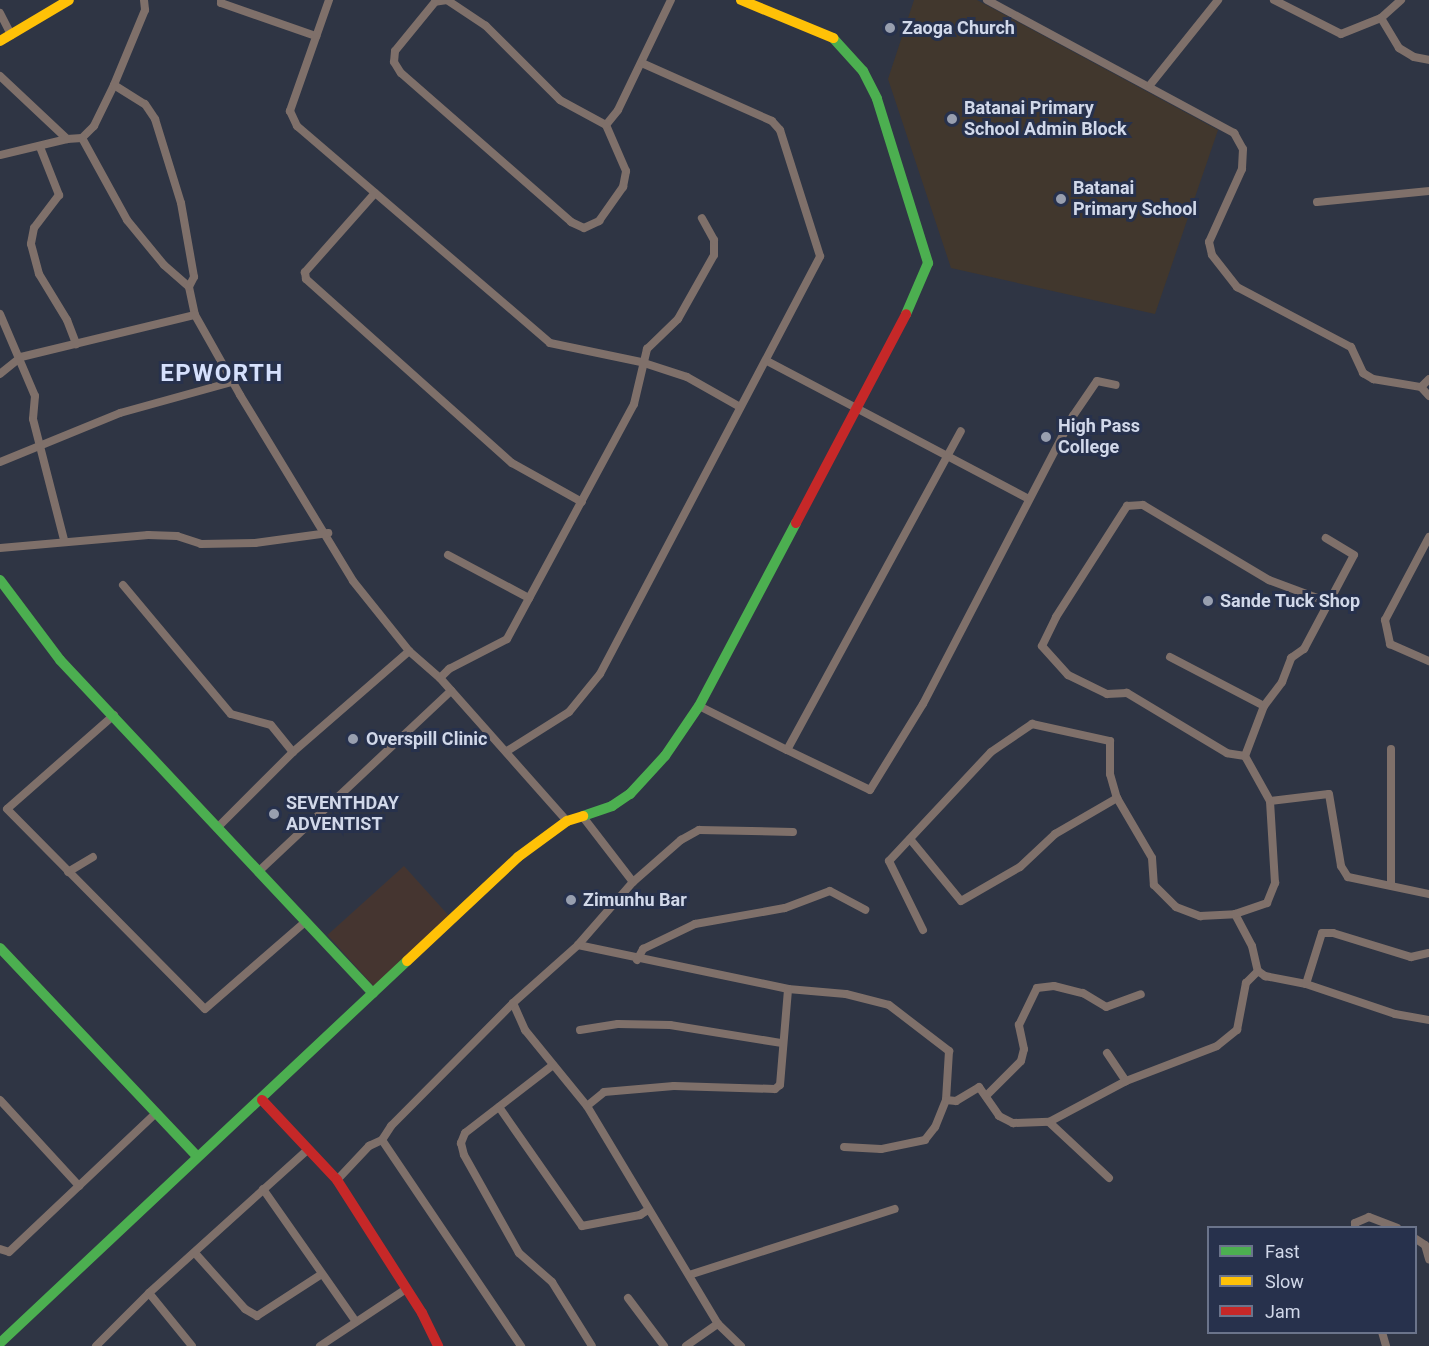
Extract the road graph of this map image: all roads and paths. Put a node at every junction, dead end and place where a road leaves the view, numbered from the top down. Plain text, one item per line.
1 (69, 0) edge
2 (144, 0) edge
3 (221, 0) edge
4 (329, 0) edge
5 (447, 0) edge
6 (671, 0) edge
7 (741, 0) edge
8 (987, 0) edge
9 (1218, 0) edge
10 (1274, 0) edge
11 (1401, 0) edge
12 (755, 3) edge
13 (0, 13) edge
14 (1381, 18) junction
15 (11, 35) junction
16 (316, 36) junction
17 (0, 41) edge
18 (1429, 60) edge
19 (642, 63) junction
20 (0, 76) edge
21 (114, 85) junction
22 (1150, 85) junction
23 (606, 125) junction
24 (82, 138) junction
25 (67, 139) junction
26 (40, 147) junction
27 (0, 155) edge
28 (1429, 191) edge
29 (375, 193) junction
30 (1317, 202) dead end
31 (702, 218) dead end
32 (189, 287) junction
33 (0, 314) edge
34 (195, 315) junction
35 (76, 344) junction
36 (21, 357) junction
37 (768, 361) junction
38 (641, 362) junction
39 (0, 374) edge
40 (1429, 379) edge
41 (232, 382) junction
42 (1116, 385) dead end
43 (1421, 387) junction
44 (1429, 396) edge
45 (740, 407) junction
46 (858, 407) junction
47 (961, 431) dead end
48 (39, 444) junction
49 (947, 458) junction
50 (0, 462) edge
51 (1029, 499) junction
52 (582, 502) junction
53 (328, 533) junction
54 (1429, 537) edge
55 (1326, 538) dead end
56 (64, 540) junction
57 (0, 548) edge
58 (448, 555) dead end
59 (0, 580) edge
60 (123, 585) dead end
61 (529, 598) junction
62 (1328, 603) junction
63 (409, 651) junction
64 (1170, 657) dead end
65 (1428, 659) edge
66 (440, 678) junction
67 (451, 691) junction
68 (699, 706) junction
69 (1264, 706) junction
70 (114, 715) junction
71 (1391, 749) dead end
72 (787, 750) junction
73 (507, 751) junction
74 (293, 752) junction
75 (1245, 756) junction
76 (1117, 798) junction
77 (1270, 801) junction
78 (583, 817) junction
79 (567, 822) junction
80 (217, 828) junction
81 (793, 832) dead end
82 (910, 839) junction
83 (93, 857) dead end
84 (69, 872) junction
85 (258, 872) junction
86 (633, 882) junction
87 (1391, 884) junction
88 (1429, 894) edge
89 (865, 910) dead end
90 (1235, 914) junction
91 (305, 922) junction
92 (923, 930) dead end
93 (578, 945) junction
94 (1, 952) edge
95 (1429, 953) edge
96 (637, 960) junction
97 (1258, 971) junction
98 (1306, 984) junction
99 (788, 989) junction
100 (373, 993) junction
101 (1141, 994) dead end
102 (513, 1003) junction
103 (1429, 1020) edge
104 (580, 1030) dead end
105 (781, 1043) junction
106 (1107, 1053) dead end
107 (553, 1065) junction
108 (1126, 1081) junction
109 (986, 1096) junction
110 (0, 1100) edge
111 (262, 1100) junction
112 (946, 1100) junction
113 (586, 1106) junction
114 (499, 1107) junction
115 (155, 1114) junction
116 (1049, 1122) junction
117 (382, 1140) junction
118 (844, 1147) dead end
119 (307, 1150) junction
120 (197, 1156) junction
121 (1109, 1178) dead end
122 (337, 1180) junction
123 (79, 1186) junction
124 (263, 1189) junction
125 (895, 1209) dead end
126 (648, 1210) junction
127 (1355, 1226) edge
128 (1394, 1226) edge
129 (1417, 1240) edge
130 (0, 1249) edge
131 (195, 1253) junction
132 (1429, 1259) edge
133 (322, 1274) junction
134 (689, 1275) junction
135 (406, 1288) junction
136 (148, 1293) junction
137 (628, 1298) dead end
138 (356, 1322) junction
139 (718, 1324) junction
140 (0, 1343) edge
141 (101, 1345) edge
142 (192, 1346) edge
143 (320, 1346) edge
144 (438, 1346) edge
145 (521, 1346) edge
146 (592, 1346) edge
147 (664, 1346) edge
148 (686, 1346) edge
149 (741, 1346) edge

1 - 15 street
2 - 21 street
3 - 16 street
4 - 16 street
5 - 23 street
5 - 23 street
6 - 19 street
7 - 12 street
8 - 22 street
9 - 22 street
10 - 14 street
11 - 14 street
12 - 46 street
13 - 15 street
14 - 18 street
15 - 17 street
16 - 29 street
19 - 23 street
19 - 37 street
20 - 25 street
21 - 24 street
21 - 32 street
22 - 43 street
24 - 25 street
24 - 32 street
25 - 26 street
26 - 27 street
26 - 35 street
28 - 30 street
29 - 38 street
29 - 52 street
31 - 38 street
32 - 34 street
33 - 36 street
34 - 35 street
34 - 41 street
35 - 36 street
36 - 39 street
36 - 48 street
37 - 45 street
37 - 46 street
38 - 45 street
38 - 52 street
40 - 43 street
41 - 48 street
41 - 53 street
42 - 51 street
43 - 44 street
45 - 73 street
46 - 49 street
46 - 68 street
47 - 49 street
48 - 50 street
48 - 56 street
49 - 51 street
49 - 72 street
51 - 72 street
52 - 61 street
53 - 56 street
53 - 63 street
54 - 65 street
55 - 62 street
56 - 57 street
58 - 61 street
59 - 70 street
60 - 74 street
61 - 66 street
62 - 69 street
62 - 75 street
63 - 66 street
63 - 74 street
64 - 69 street
66 - 67 street
67 - 73 street
67 - 85 street
68 - 72 street
68 - 78 street
69 - 75 street
70 - 80 street
70 - 84 street
71 - 87 street
73 - 79 street
74 - 80 street
75 - 77 street
76 - 82 street
76 - 82 street
76 - 90 street
77 - 87 street
77 - 90 street
78 - 79 street
78 - 86 street
79 - 100 street
80 - 85 street
81 - 86 street
82 - 92 street
83 - 84 street
84 - 91 street
85 - 91 street
86 - 93 street
87 - 88 street
89 - 96 street
90 - 97 street
91 - 100 street
93 - 96 street
93 - 102 street
94 - 115 street
95 - 98 street
96 - 99 street
97 - 98 street
97 - 108 street
98 - 103 street
99 - 105 street
99 - 112 street
100 - 111 street
101 - 109 street
102 - 107 street
102 - 117 street
104 - 105 street
105 - 113 street
106 - 108 street
107 - 113 street
107 - 114 street
108 - 116 street
109 - 112 street
109 - 116 street
110 - 123 street
111 - 119 street
111 - 120 street
112 - 118 street
113 - 126 street
114 - 126 street
114 - 146 street
115 - 120 street
115 - 123 street
116 - 121 street
117 - 122 street
117 - 145 street
119 - 122 street
119 - 124 street
120 - 140 street
122 - 135 street
123 - 130 street
124 - 131 street
124 - 133 street
125 - 134 street
126 - 134 street
127 - 128 street
129 - 132 street
131 - 133 street
131 - 136 street
133 - 138 street
134 - 139 street
135 - 138 street
135 - 144 street
136 - 141 street
136 - 142 street
137 - 147 street
138 - 143 street
139 - 148 street
139 - 149 street

